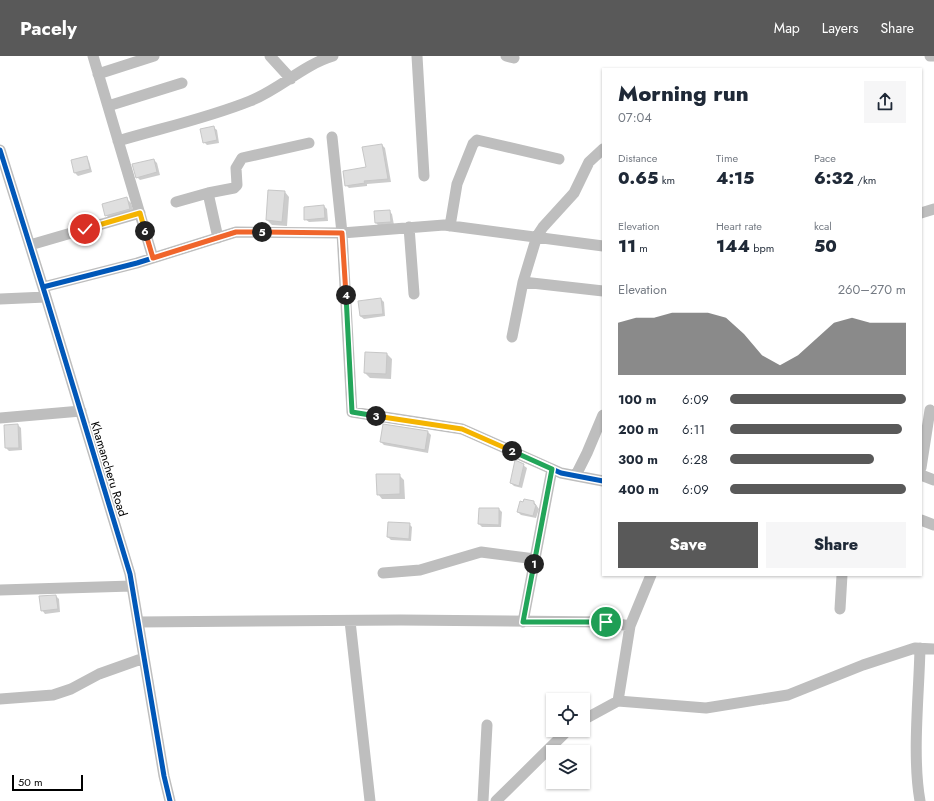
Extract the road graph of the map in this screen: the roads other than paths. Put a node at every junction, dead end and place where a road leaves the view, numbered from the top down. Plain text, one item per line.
1 (93, 56) edge
2 (154, 56) edge
3 (270, 56) edge
4 (333, 56) edge
5 (417, 56) edge
6 (930, 56) edge
7 (934, 56) edge
8 (98, 74) junction
9 (291, 79) junction
10 (182, 83) dead end
11 (108, 106) junction
12 (332, 137) dead end
13 (118, 141) junction
14 (309, 143) dead end
15 (0, 150) edge
16 (602, 150) edge
17 (559, 159) dead end
18 (424, 176) dead end
19 (208, 193) junction
20 (176, 202) dead end
21 (934, 209) edge
22 (140, 213) junction
23 (922, 213) edge
24 (409, 226) junction
25 (450, 226) junction
26 (342, 233) junction
27 (537, 236) junction
28 (218, 238) junction
29 (30, 245) junction
30 (602, 246) edge
31 (153, 258) junction
32 (523, 282) junction
33 (602, 291) edge
34 (45, 292) junction
35 (414, 294) dead end
36 (0, 299) edge
37 (512, 337) dead end
38 (930, 410) dead end
39 (81, 411) junction
40 (0, 418) edge
41 (602, 418) edge
42 (922, 462) edge
43 (552, 469) junction
44 (922, 475) edge
45 (576, 476) junction
46 (602, 480) edge
47 (934, 480) edge
48 (922, 520) edge
49 (934, 525) edge
50 (535, 560) junction
51 (383, 573) dead end
52 (651, 576) edge
53 (842, 576) edge
54 (132, 586) junction
55 (0, 590) edge
56 (840, 609) dead end
57 (350, 621) junction
58 (138, 622) junction
59 (523, 622) junction
60 (630, 626) junction
61 (920, 648) junction
62 (934, 649) edge
63 (144, 658) junction
64 (0, 699) edge
65 (618, 701) junction
66 (590, 716) edge
67 (487, 725) dead end
68 (561, 737) edge
69 (170, 801) edge
70 (370, 801) edge
71 (483, 801) edge
72 (496, 801) edge
73 (920, 801) edge

1 - 8 street
2 - 8 street
3 - 9 street
4 - 9 street
5 - 18 street
6 - 7 street
8 - 11 street
9 - 13 street
10 - 11 street
11 - 13 street
12 - 26 street
13 - 22 street
14 - 19 street
15 - 29 street, Khamancheru Road
16 - 27 street
17 - 25 street
19 - 20 street
19 - 28 street
21 - 23 street
22 - 29 street
22 - 31 street
24 - 25 street
24 - 26 street
24 - 35 street
25 - 27 street
26 - 28 street
26 - 43 street
27 - 30 street
27 - 32 street
28 - 31 street
29 - 34 street, Khamancheru Road
31 - 34 street
32 - 33 street
32 - 37 street
34 - 36 street
34 - 39 street, Khamancheru Road
38 - 42 street
39 - 40 street
39 - 54 street, Khamancheru Road
41 - 45 street
43 - 45 street
43 - 50 street
44 - 47 street
45 - 46 street
48 - 49 street
50 - 51 street
50 - 59 street
52 - 60 street
53 - 56 street
54 - 55 street
54 - 58 street, Khamancheru Road
57 - 58 street
57 - 59 street
57 - 70 street
58 - 63 street, Khamancheru Road
59 - 60 street
60 - 65 street
61 - 62 street
61 - 65 street
61 - 73 street
63 - 64 street
63 - 69 street, Khamancheru Road
65 - 66 street
67 - 71 street
68 - 72 street

